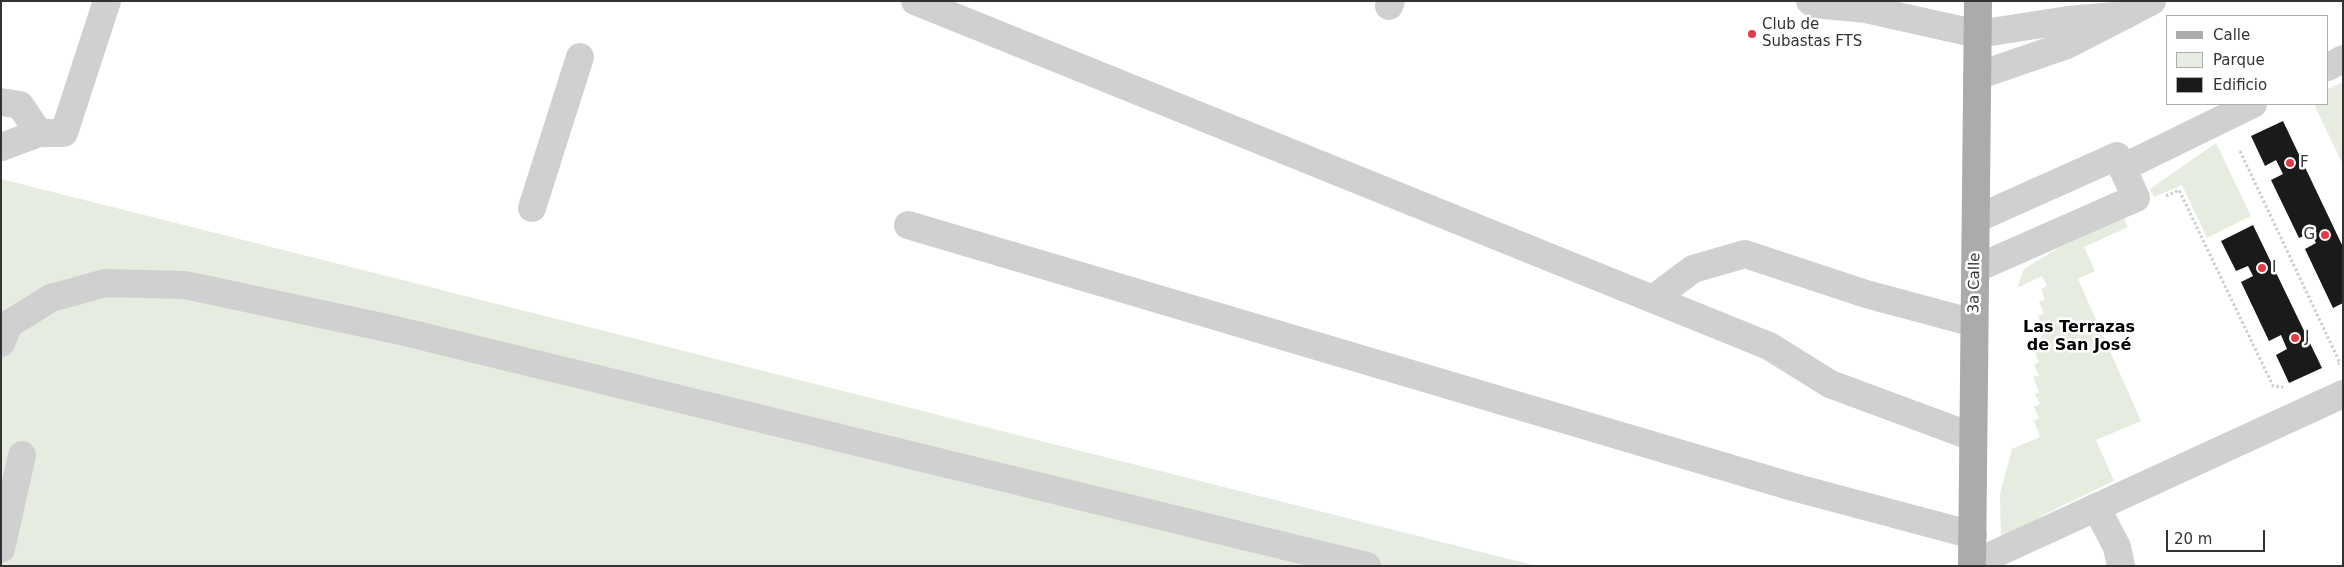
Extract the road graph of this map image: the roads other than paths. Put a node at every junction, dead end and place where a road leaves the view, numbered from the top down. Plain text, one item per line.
1 (107, 1) edge
2 (915, 1) edge
3 (1810, 1) edge
4 (1978, 1) edge
5 (2152, 1) edge
6 (1866, 5) edge
7 (2126, 15) junction
8 (1978, 34) junction
9 (580, 57) dead end
10 (2343, 59) edge
11 (2329, 66) edge
12 (1977, 76) junction
13 (1, 102) edge
14 (2251, 105) edge
15 (39, 133) junction
16 (1, 147) edge
17 (2120, 162) junction
18 (532, 208) dead end
19 (1976, 219) junction
20 (908, 225) dead end
21 (1975, 269) junction
22 (1653, 299) junction
23 (1974, 323) junction
24 (1, 343) edge
25 (2343, 394) edge
26 (1974, 437) junction
27 (22, 455) dead end
28 (2096, 508) junction
29 (1973, 534) junction
30 (1, 549) edge
31 (1972, 565) edge
32 (1367, 566) edge
33 (2121, 566) edge

1 - 15 street
2 - 22 street
3 - 6 street
4 - 8 main road, 3a Calle
5 - 7 street
6 - 8 street
7 - 8 street
7 - 12 street
8 - 12 main road, 3a Calle
9 - 18 street
10 - 11 street
12 - 19 main road, 3a Calle
13 - 15 street
14 - 17 street
15 - 16 street
17 - 19 street
17 - 21 street
19 - 21 main road, 3a Calle
20 - 29 street
21 - 23 main road, 3a Calle
22 - 23 street
22 - 26 street
23 - 26 main road, 3a Calle
24 - 32 street
25 - 28 street
26 - 29 main road, 3a Calle
27 - 30 street
28 - 31 street
28 - 33 street
29 - 31 main road, 3a Calle

